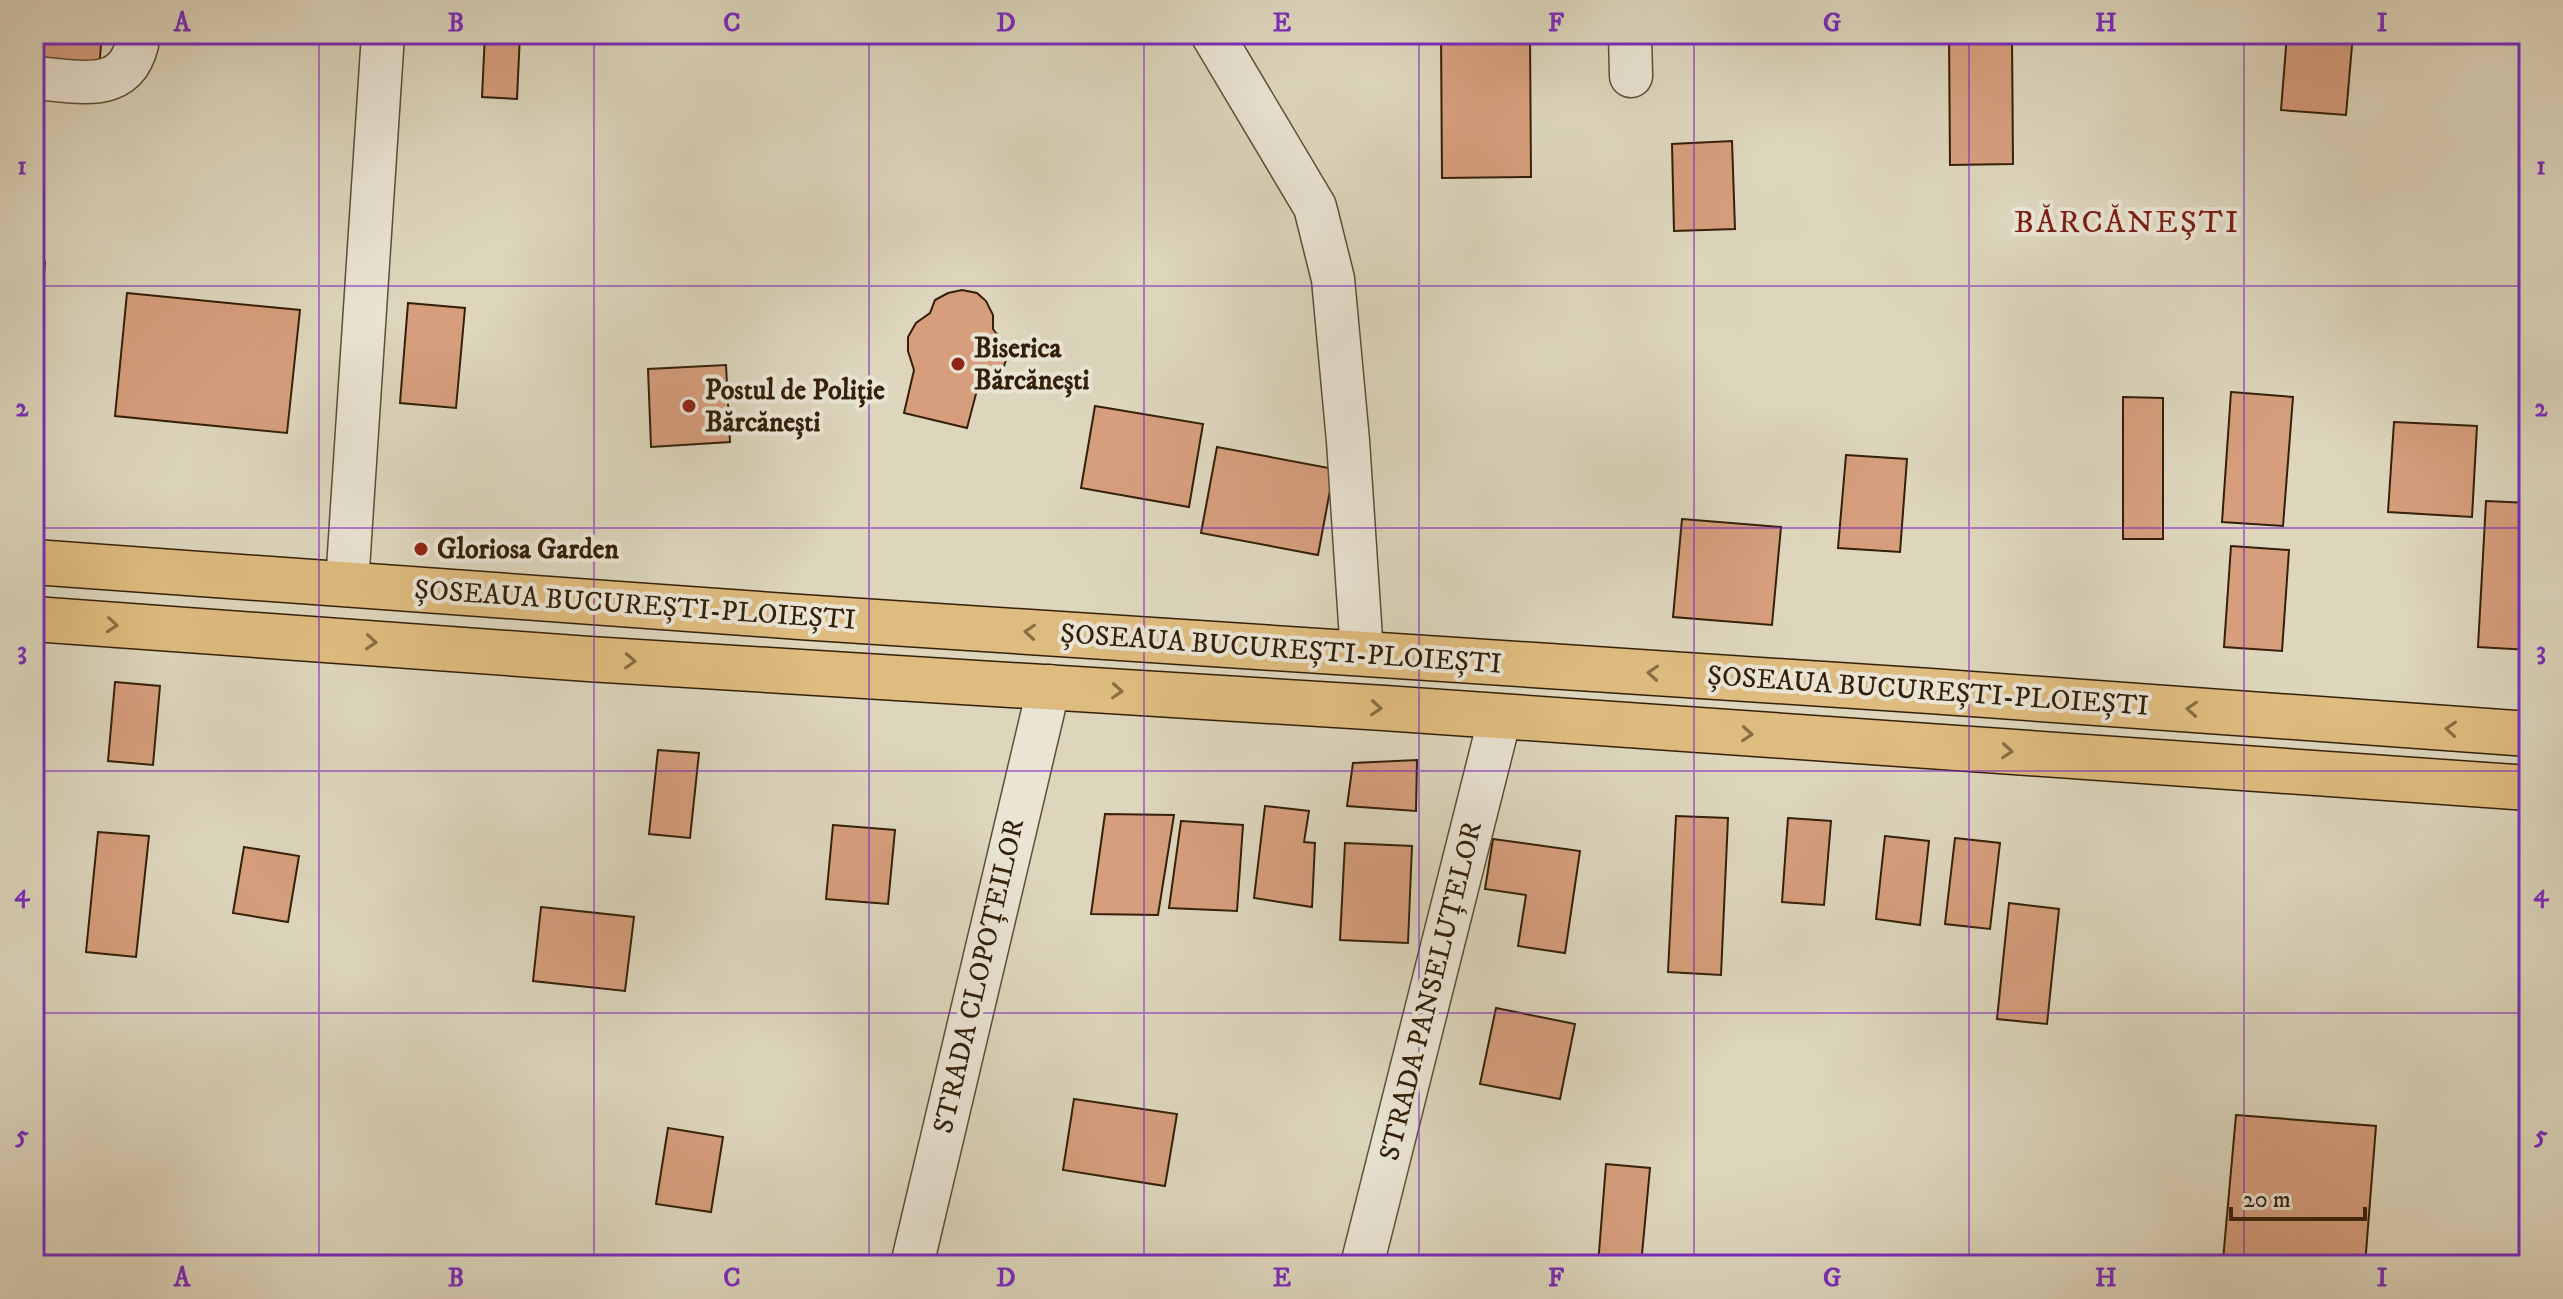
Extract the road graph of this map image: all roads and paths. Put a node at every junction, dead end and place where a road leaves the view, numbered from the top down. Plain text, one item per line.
1 (139, 34) edge
2 (383, 34) edge
3 (1212, 34) edge
4 (1630, 34) edge
5 (1631, 76) dead end
6 (34, 78) edge
7 (34, 562) edge
8 (347, 584) junction
9 (34, 619) edge
10 (1362, 654) junction
11 (1049, 686) junction
12 (1500, 717) junction
13 (2529, 734) edge
14 (2529, 788) edge
15 (912, 1265) edge
16 (1362, 1265) edge

1 - 6 street
2 - 8 street
3 - 10 street
4 - 5 street
7 - 8 highway, ȘOSEAUA BUCUREȘTI-PLOIEȘTI
10 -> 8 highway, ȘOSEAUA BUCUREȘTI-PLOIEȘTI
9 -> 11 highway, ȘOSEAUA BUCUREȘTI-PLOIEȘTI
13 -> 10 highway, ȘOSEAUA BUCUREȘTI-PLOIEȘTI
11 -> 12 highway, ȘOSEAUA BUCUREȘTI-PLOIEȘTI
11 - 15 street, STRADA CLOPOȚEILOR
12 -> 14 highway, ȘOSEAUA BUCUREȘTI-PLOIEȘTI
12 - 16 street, STRADA PANSELUȚELOR

